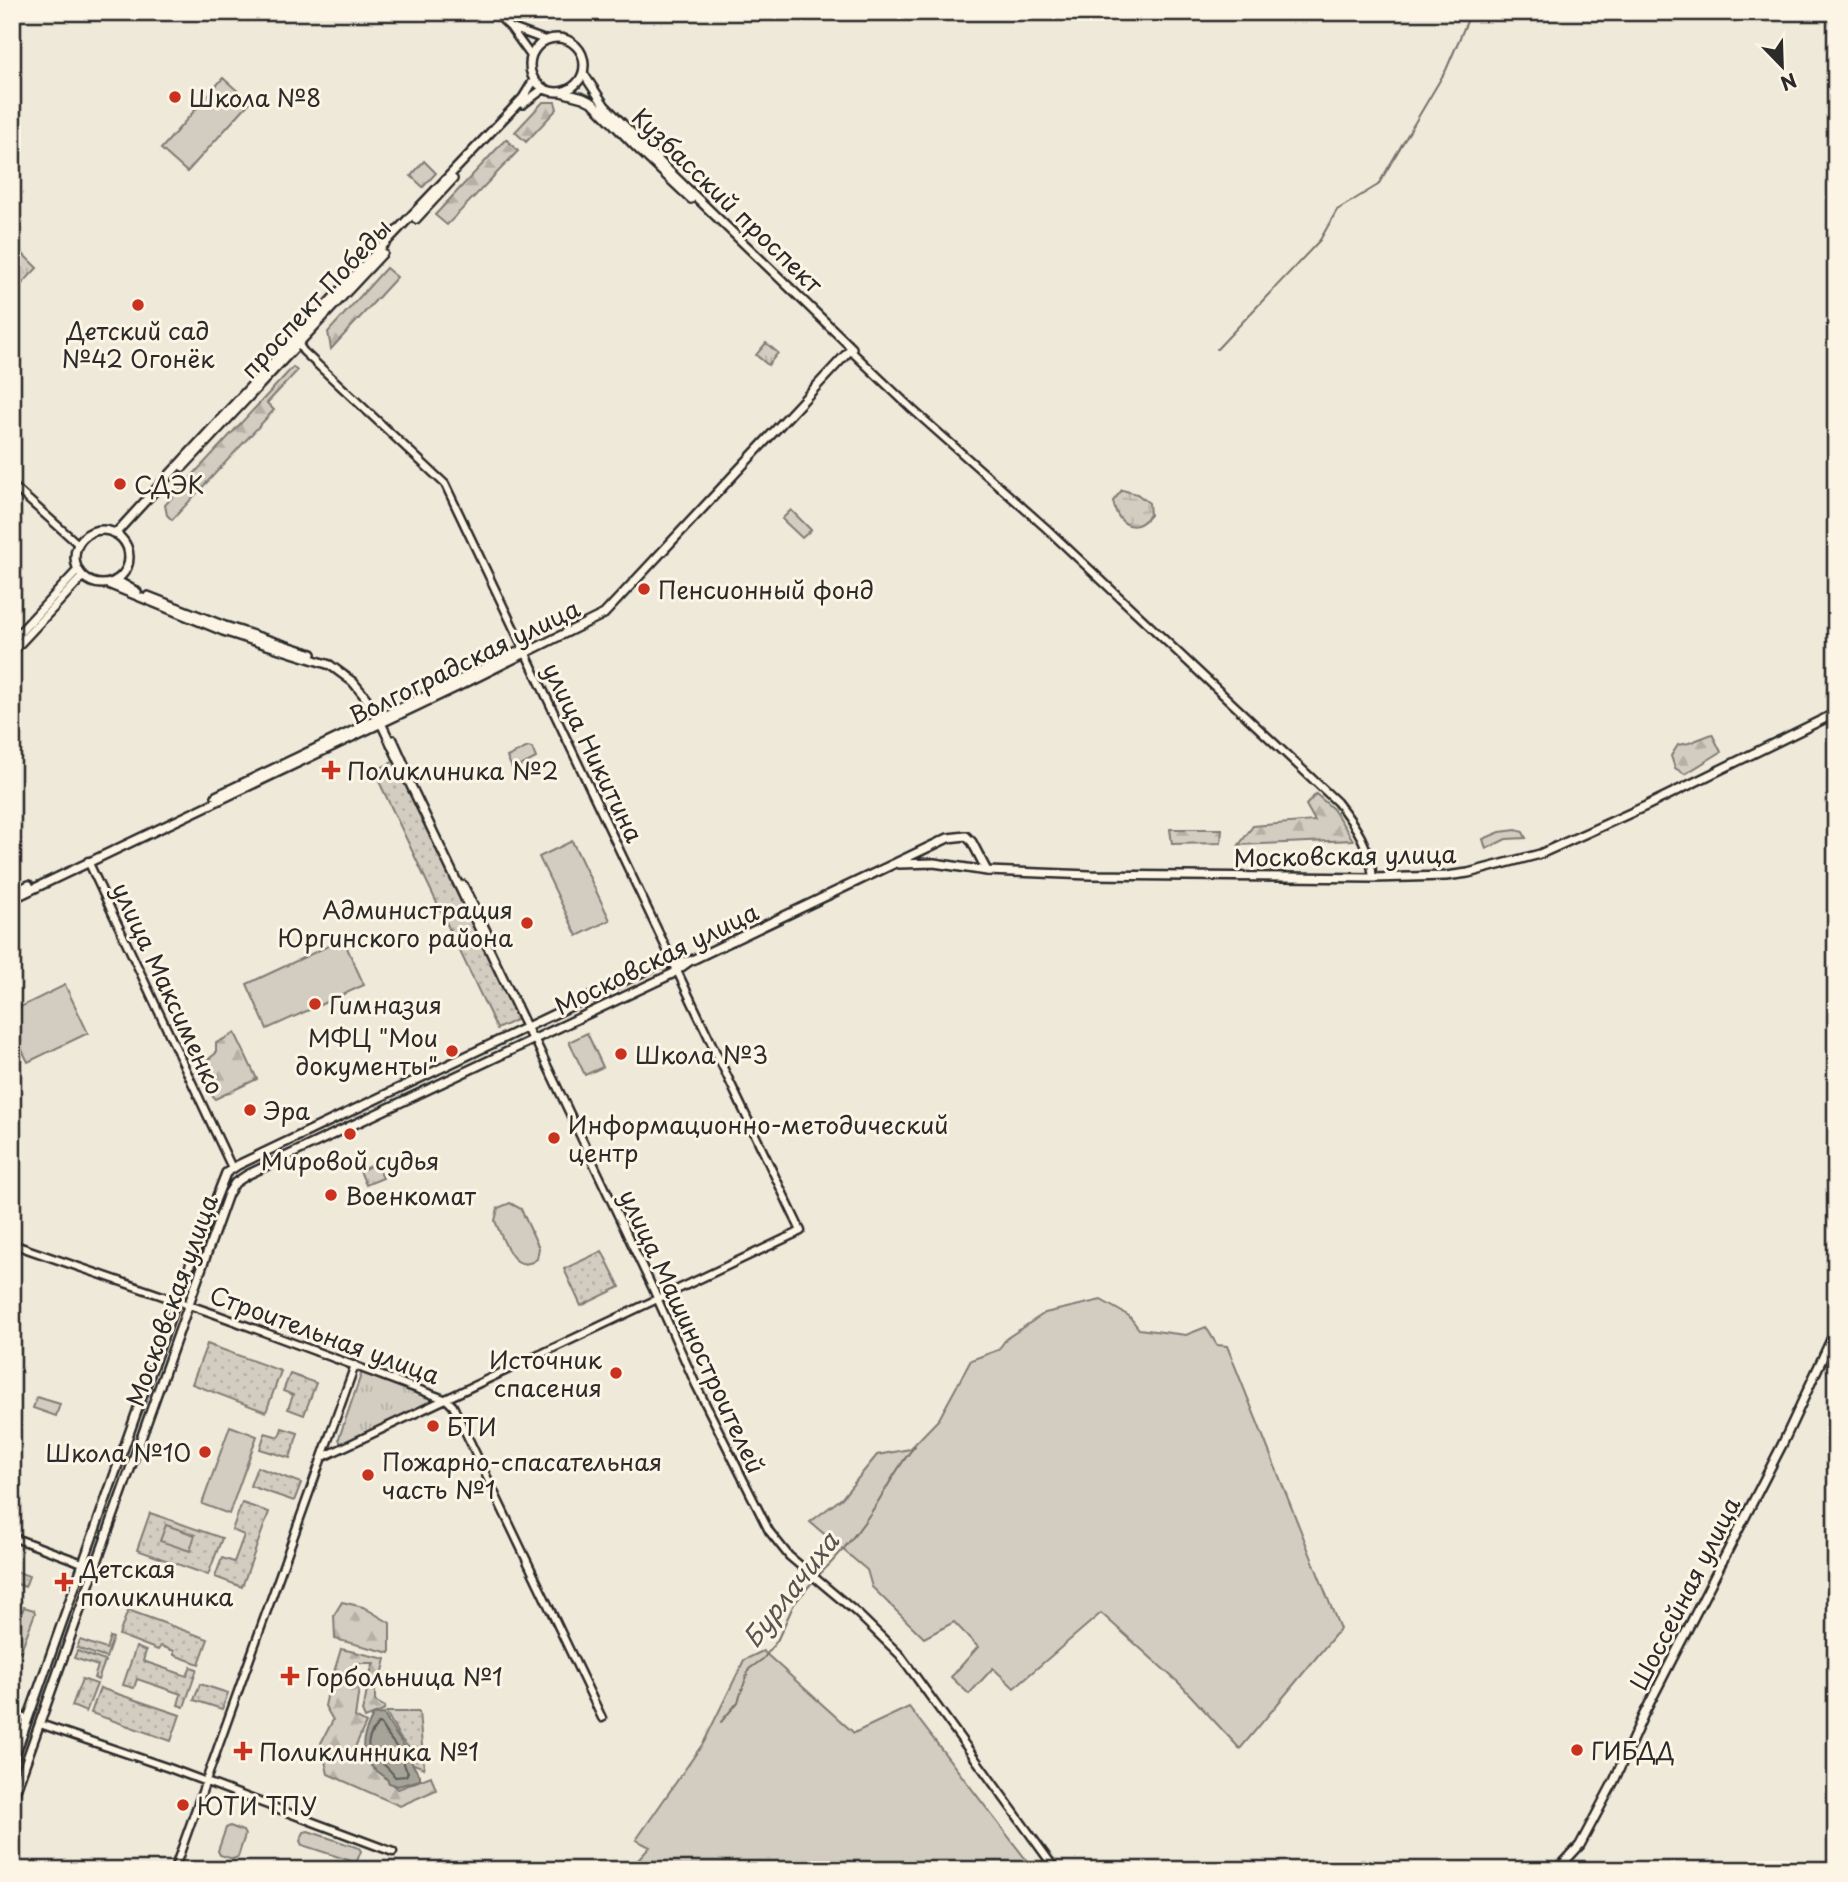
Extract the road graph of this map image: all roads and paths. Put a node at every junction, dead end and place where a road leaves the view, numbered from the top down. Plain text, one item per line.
1 (494, 12) edge
2 (510, 27) junction
3 (545, 40) junction
4 (531, 56) junction
5 (583, 73) junction
6 (534, 80) junction
7 (543, 89) junction
8 (561, 92) junction
9 (298, 344) junction
10 (850, 348) junction
11 (12, 487) edge
12 (116, 535) junction
13 (77, 546) junction
14 (80, 573) junction
15 (116, 580) junction
16 (108, 584) junction
17 (12, 641) edge
18 (524, 651) junction
19 (12, 652) edge
20 (1836, 713) edge
21 (381, 720) junction
22 (928, 848) junction
23 (981, 856) junction
24 (91, 860) junction
25 (934, 863) junction
26 (891, 866) junction
27 (971, 869) junction
28 (987, 871) junction
29 (1373, 878) junction
30 (12, 893) edge
31 (12, 898) edge
32 (671, 959) junction
33 (690, 961) junction
34 (676, 971) junction
35 (528, 1027) junction
36 (533, 1038) junction
37 (305, 1133) junction
38 (310, 1145) junction
39 (232, 1168) junction
40 (240, 1180) junction
41 (12, 1244) edge
42 (657, 1298) junction
43 (176, 1301) junction
44 (188, 1305) junction
45 (1836, 1329) edge
46 (1834, 1340) edge
47 (355, 1365) junction
48 (447, 1400) junction
49 (323, 1457) junction
50 (12, 1538) edge
51 (83, 1563) junction
52 (96, 1567) junction
53 (12, 1714) edge
54 (602, 1718) dead end
55 (28, 1719) junction
56 (40, 1724) junction
57 (12, 1764) edge
58 (206, 1782) junction
59 (12, 1801) edge
60 (393, 1852) dead end
61 (174, 1870) edge
62 (1056, 1870) edge
63 (1557, 1870) edge

1 - 2 street
2 - 3 street
2 - 4 street
3 - 4 main road
3 - 5 main road
4 - 6 main road
5 - 8 main road
5 - 10 main road, Кузбасский проспект
6 - 7 main road
6 - 12 main road
7 - 8 main road
7 - 9 main road, проспект Победы
8 - 10 main road
9 - 12 main road, проспект Победы
9 - 18 street, улица Никитина
10 - 18 main road, Волгоградская улица
10 - 29 street
11 - 13 street
12 - 13 main road
12 - 15 main road
13 - 14 main road
14 - 16 main road
14 - 17 main road
14 - 19 main road
15 - 16 main road
15 - 21 main road, улица Машиностроителей
16 - 21 main road
18 - 21 main road, Волгоградская улица
18 - 32 street, улица Никитина
20 - 29 main road, Московская улица
21 - 24 main road, Волгоградская улица
21 - 30 main road
21 - 35 main road, улица Машиностроителей
22 - 23 main road, Московская улица
22 - 25 main road
22 - 26 main road, Московская улица
23 - 27 main road
23 - 28 main road
24 - 31 main road, Волгоградская улица
24 - 39 street, улица Максименко
25 - 26 main road, Московская улица
25 - 27 main road, Московская улица
26 - 33 main road, Московская улица
27 - 28 main road, Московская улица
28 - 29 main road, Московская улица
32 - 33 main road, Московская улица
32 - 34 street, улица Никитина
32 - 35 main road, Московская улица
33 - 34 main road, Московская улица
34 - 36 main road, Московская улица
34 - 42 street
35 - 36 main road, улица Машиностроителей
35 - 37 main road, Московская улица
36 - 38 main road, Московская улица
36 - 42 street, улица Машиностроителей
37 - 38 main road
37 - 39 main road, Московская улица
38 - 40 main road, Московская улица
39 - 40 main road
39 - 43 main road, Московская улица
40 - 44 main road, Московская улица
41 - 43 street, Строительная улица
42 - 48 street
42 - 62 street, улица Машиностроителей
43 - 44 street, Строительная улица
43 - 51 main road, Московская улица
44 - 47 street, Строительная улица
44 - 52 main road, Московская улица
45 - 46 main road, Шоссейная улица
46 - 63 main road, Шоссейная улица
47 - 48 street, Строительная улица
47 - 49 street
48 - 49 street
48 - 54 street, Строительная улица
49 - 58 street
50 - 51 street
51 - 52 street
51 - 55 main road, Московская улица
52 - 56 main road, Московская улица
53 - 55 street
55 - 57 main road, Московская улица
56 - 58 street
56 - 59 main road, Московская улица
58 - 60 street
58 - 61 street

